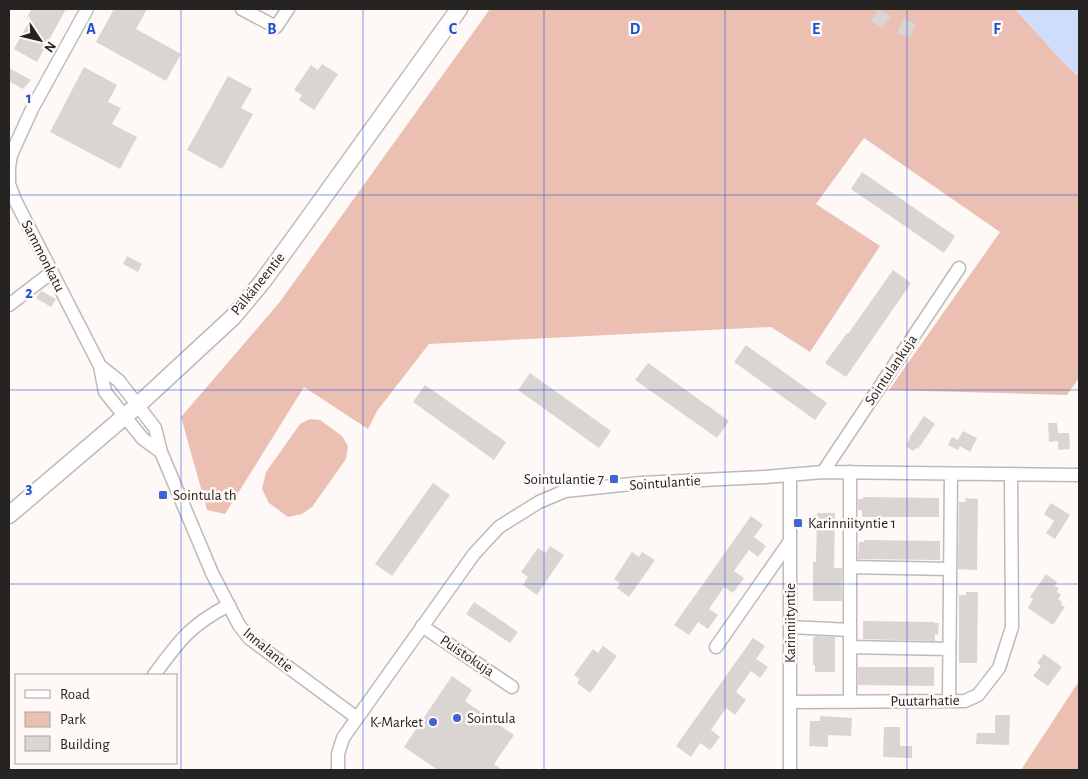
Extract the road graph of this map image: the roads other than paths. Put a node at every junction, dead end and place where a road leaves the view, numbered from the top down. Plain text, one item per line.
1 (87, 9) edge
2 (242, 9) edge
3 (288, 9) edge
4 (459, 9) edge
5 (12, 202) edge
6 (959, 268) dead end
7 (52, 272) junction
8 (9, 305) edge
9 (100, 366) junction
10 (138, 405) junction
11 (124, 416) junction
12 (161, 452) junction
13 (823, 472) junction
14 (850, 472) junction
15 (951, 474) junction
16 (1011, 474) junction
17 (1079, 474) edge
18 (790, 475) junction
19 (9, 515) edge
20 (790, 541) junction
21 (850, 567) junction
22 (950, 569) junction
23 (228, 605) junction
24 (422, 626) junction
25 (790, 627) junction
26 (850, 630) junction
27 (716, 647) dead end
28 (850, 647) junction
29 (949, 649) junction
30 (155, 674) edge
31 (512, 686) dead end
32 (949, 701) junction
33 (790, 702) junction
34 (850, 702) junction
35 (357, 718) junction
36 (338, 770) edge
37 (790, 770) edge

1 - 5 street, Sammonkatu
2 - 3 street
4 - 10 main road, Pälkäneentie
5 - 7 street, Sammonkatu
6 - 13 street, Sointulankuja
7 - 8 street
7 - 9 street, Sammonkatu
9 - 10 street, Sammonkatu
9 - 11 street, Sammonkatu
10 - 11 main road, Pälkäneentie
10 - 12 street, Innalantie
11 - 12 street
11 - 19 main road, Pälkäneentie
12 - 23 street, Innalantie
13 - 14 street, Sointulantie
13 - 18 street, Sointulantie
14 - 15 street, Sointulantie
14 - 21 street
15 - 16 street, Sointulantie
15 - 22 street
16 - 17 street, Sointulantie
16 - 32 street, Puutarhatie
18 - 20 street, Karinniityntie
18 - 24 street, Sointulantie
20 - 25 street, Karinniityntie
20 - 27 street
21 - 22 street
21 - 26 street
22 - 29 street
23 - 30 street
23 - 35 street, Innalantie
24 - 31 street, Puistokuja
24 - 35 street, Sointulantie
25 - 26 street
25 - 33 street, Karinniityntie
26 - 28 street
28 - 29 street
28 - 34 street
29 - 32 street
32 - 34 street, Puutarhatie
33 - 34 street, Puutarhatie
33 - 37 street, Karinniityntie
35 - 36 street

